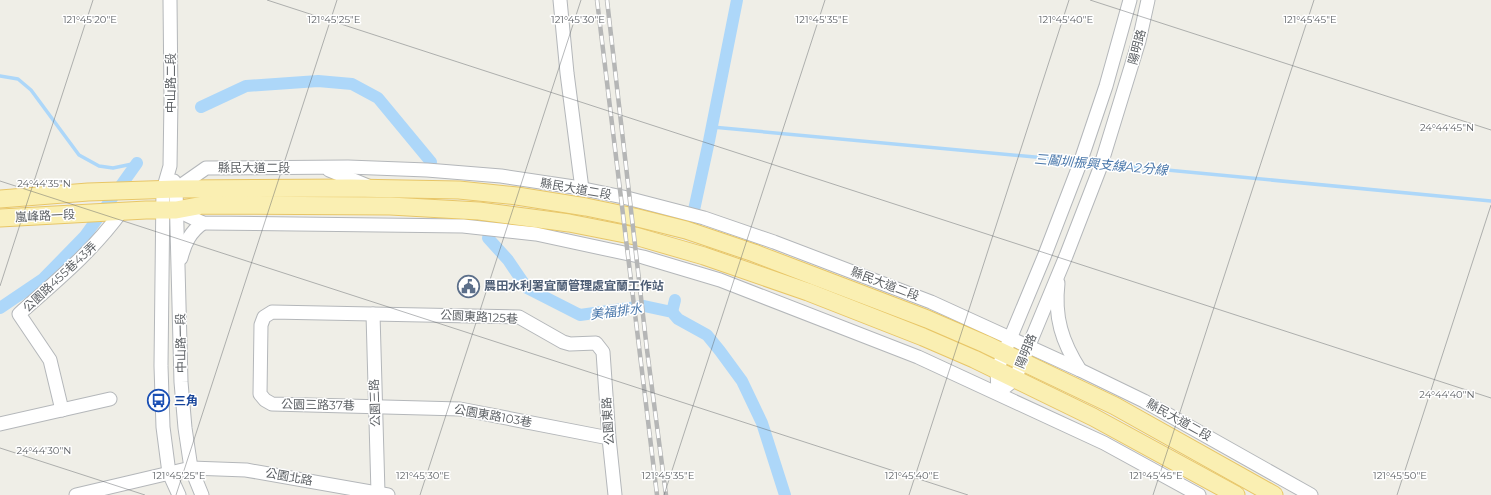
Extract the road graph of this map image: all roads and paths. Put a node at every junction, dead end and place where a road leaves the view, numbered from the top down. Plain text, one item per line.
1 (170, 0) edge
2 (560, 0) edge
3 (1130, 0) edge
4 (1148, 0) edge
5 (322, 167) junction
6 (374, 188) junction
7 (170, 189) junction
8 (582, 189) junction
9 (0, 199) edge
10 (460, 210) junction
11 (169, 211) junction
12 (117, 212) junction
13 (0, 218) edge
14 (203, 223) junction
15 (426, 225) junction
16 (1066, 256) junction
17 (178, 270) junction
18 (373, 314) junction
19 (1008, 345) junction
20 (601, 347) joint
21 (1025, 354) junction
22 (997, 370) junction
23 (1080, 370) junction
24 (1015, 379) junction
25 (998, 393) junction
26 (110, 399) dead end
27 (375, 406) junction
28 (62, 410) junction
29 (0, 424) edge
30 (609, 438) junction
31 (191, 468) junction
32 (169, 473) junction
33 (383, 494) edge
34 (76, 495) edge
35 (179, 495) edge
36 (202, 495) edge
37 (615, 495) edge
38 (1199, 495) edge
39 (1236, 495) edge
40 (1274, 495) edge
41 (1310, 495) edge

1 - 7 street, 中山路二段
2 - 8 street
3 - 19 street, 陽明路
4 - 16 street, 陽明路
5 - 6 street
5 - 7 street, 縣民大道二段
5 - 8 street, 縣民大道二段
6 - 7 main road, 縣民大道二段
6 - 19 main road, 縣民大道二段
7 - 9 main road, 嵐峰路一段
7 - 11 street, 中山路一段
8 - 19 street, 縣民大道二段
10 - 11 main road
10 - 15 street
10 - 22 main road
11 - 12 main road
11 - 14 street
11 - 17 street, 中山路一段
11 - 32 street, 中山路一段
12 - 13 main road, 嵐峰路一段
12 - 28 street, 公園路455巷43弄
14 - 15 street
14 - 17 street
15 - 25 street
16 - 21 street, 陽明路
16 - 23 street
17 - 31 street, 中山路一段
18 - 20 street, 公園東路125巷
18 - 27 street, 公園三路
18 - 27 street, 公園三路37巷
19 - 21 main road, 縣民大道二段
19 - 22 street, 陽明路
20 - 30 street, 公園東路
21 - 23 street, 縣民大道二段
21 - 24 street, 陽明路
21 - 40 main road, 縣民大道二段
22 - 24 main road
22 - 25 street, 陽明路
23 - 41 street, 縣民大道二段
24 - 25 street, 陽明路
24 - 39 main road
25 - 38 street
26 - 28 street
27 - 30 street, 公園東路103巷
27 - 33 street, 公園三路
28 - 29 street
30 - 37 street, 公園東路
31 - 32 street, 公園北路
31 - 33 street, 公園北路
31 - 36 street, 中山路一段
32 - 34 street, 公園北路
32 - 35 street, 中山路一段

